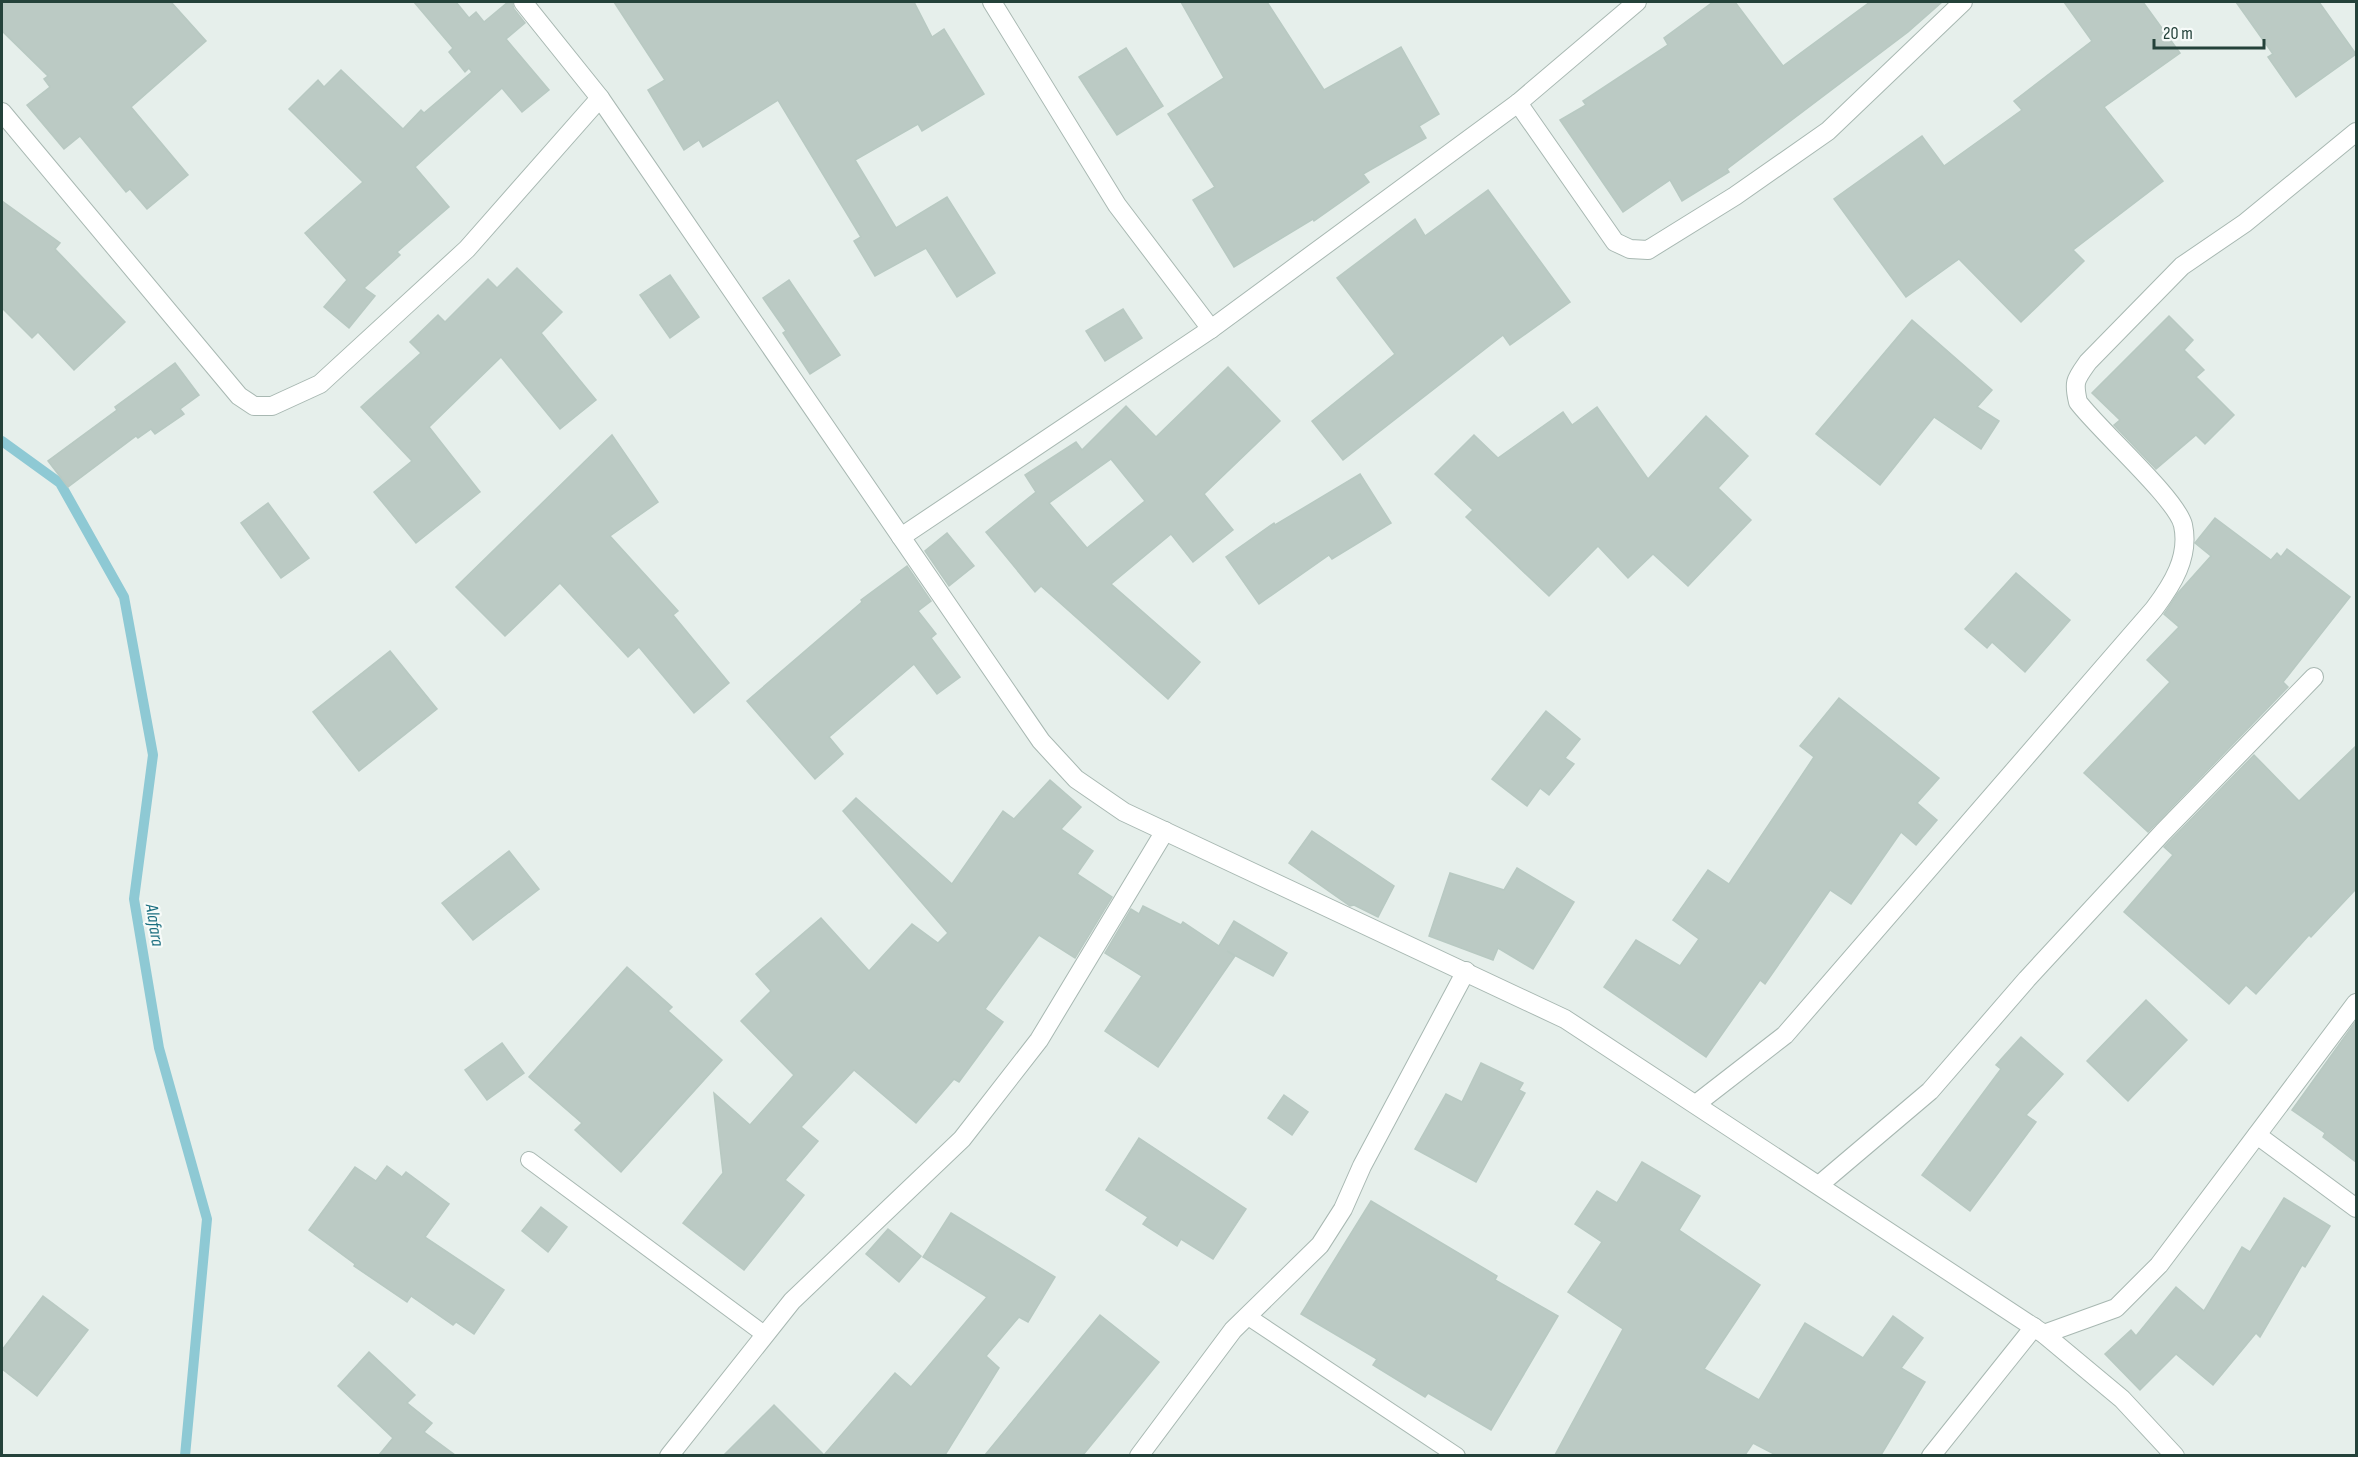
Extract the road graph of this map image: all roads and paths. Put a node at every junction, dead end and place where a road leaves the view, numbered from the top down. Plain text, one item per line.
1 (524, 2) edge
2 (992, 2) edge
3 (1637, 2) edge
4 (1963, 2) edge
5 (600, 98) junction
6 (1518, 104) junction
7 (2, 112) edge
8 (2356, 132) edge
9 (1211, 329) junction
10 (901, 537) junction
11 (2314, 677) dead end
12 (1165, 831) junction
13 (1466, 971) junction
14 (2356, 1003) edge
15 (1696, 1104) junction
16 (2257, 1135) junction
17 (529, 1160) dead end
18 (1819, 1185) junction
19 (2356, 1209) edge
20 (1247, 1316) junction
21 (2039, 1330) junction
22 (764, 1334) junction
23 (669, 1455) edge
24 (1140, 1455) edge
25 (1457, 1455) edge
26 (1931, 1455) edge
27 (2175, 1455) edge

1 - 5 street
2 - 9 street
3 - 6 street
4 - 6 street
5 - 7 street
5 - 10 street
6 - 9 street
8 - 15 street
9 - 10 street
10 - 12 street
11 - 18 street
12 - 13 street
12 - 22 street
13 - 15 street
13 - 20 street
14 - 16 street
15 - 18 street
16 - 19 street
16 - 21 street
17 - 22 lane
18 - 21 street
20 - 24 street
20 - 25 lane
21 - 26 street
21 - 27 street
22 - 23 street

